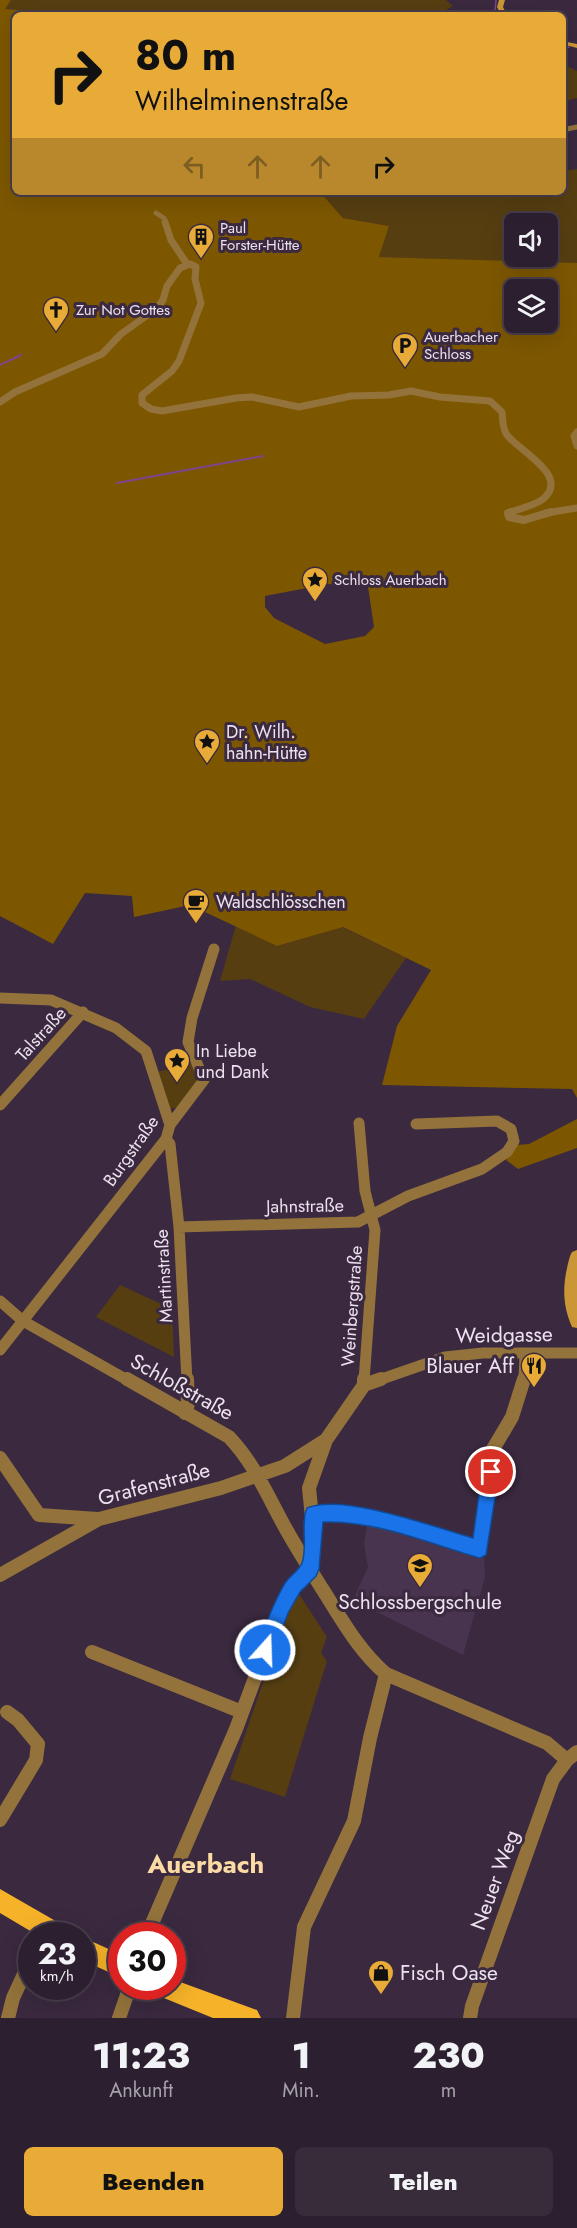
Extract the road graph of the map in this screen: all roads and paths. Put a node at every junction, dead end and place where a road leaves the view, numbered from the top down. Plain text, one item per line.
1 (156, 213) dead end
2 (187, 264) junction
3 (0, 402) edge
4 (577, 432) edge
5 (577, 446) edge
6 (577, 508) edge
7 (214, 949) dead end
8 (0, 998) edge
9 (83, 1012) junction
10 (0, 1105) edge
11 (359, 1123) dead end
12 (416, 1124) dead end
13 (170, 1125) junction
14 (166, 1139) junction
15 (370, 1218) junction
16 (180, 1227) junction
17 (577, 1256) edge
18 (0, 1301) edge
19 (23, 1321) junction
20 (577, 1322) edge
21 (0, 1350) edge
22 (577, 1353) edge
23 (525, 1355) junction
24 (364, 1385) junction
25 (185, 1413) junction
26 (326, 1440) junction
27 (0, 1458) edge
28 (258, 1475) junction
29 (313, 1514) junction
30 (99, 1519) junction
31 (310, 1569) junction
32 (0, 1575) edge
33 (92, 1652) dead end
34 (386, 1674) junction
35 (7, 1712) dead end
36 (243, 1712) junction
37 (572, 1756) edge
38 (0, 1820) edge
39 (0, 1900) edge
40 (32, 1922) edge
41 (153, 1922) edge
42 (18, 1987) edge
43 (186, 1996) edge
44 (125, 2000) edge
45 (8, 2018) edge
46 (119, 2018) edge
47 (249, 2018) edge
48 (293, 2018) edge
49 (470, 2018) edge

1 - 2 street
2 - 3 street
2 - 6 street
4 - 5 street
7 - 13 street, Burgstraße
8 - 9 street
9 - 10 street, Talstraße
9 - 13 street
11 - 15 street, Jahnstraße
12 - 15 street
13 - 14 street, Burgstraße
14 - 16 street, Martinstraße
14 - 19 street, Burgstraße
15 - 16 street, Jahnstraße
15 - 24 street, Weinbergstraße
16 - 25 street, Martinstraße
17 - 20 main road
18 - 19 street, Schloßstraße
19 - 21 street, Burgstraße
19 - 25 street, Schloßstraße
22 - 23 street, Weidgasse
23 - 24 street, Weidgasse
23 - 29 street
24 - 26 street
25 - 28 street, Schloßstraße
26 - 28 street
26 - 29 street
27 - 30 street
28 - 30 street, Grafenstraße
28 - 31 street, Schloßstraße
29 - 31 street
30 - 32 street, Grafenstraße
31 - 34 street, Schloßstraße
31 - 36 street
33 - 36 street
34 - 37 street, Schloßstraße
34 - 48 street
35 - 38 street
36 - 41 street
37 - 49 street, Neuer Weg
39 - 40 main road
42 - 45 street
43 - 47 main road
44 - 46 street

